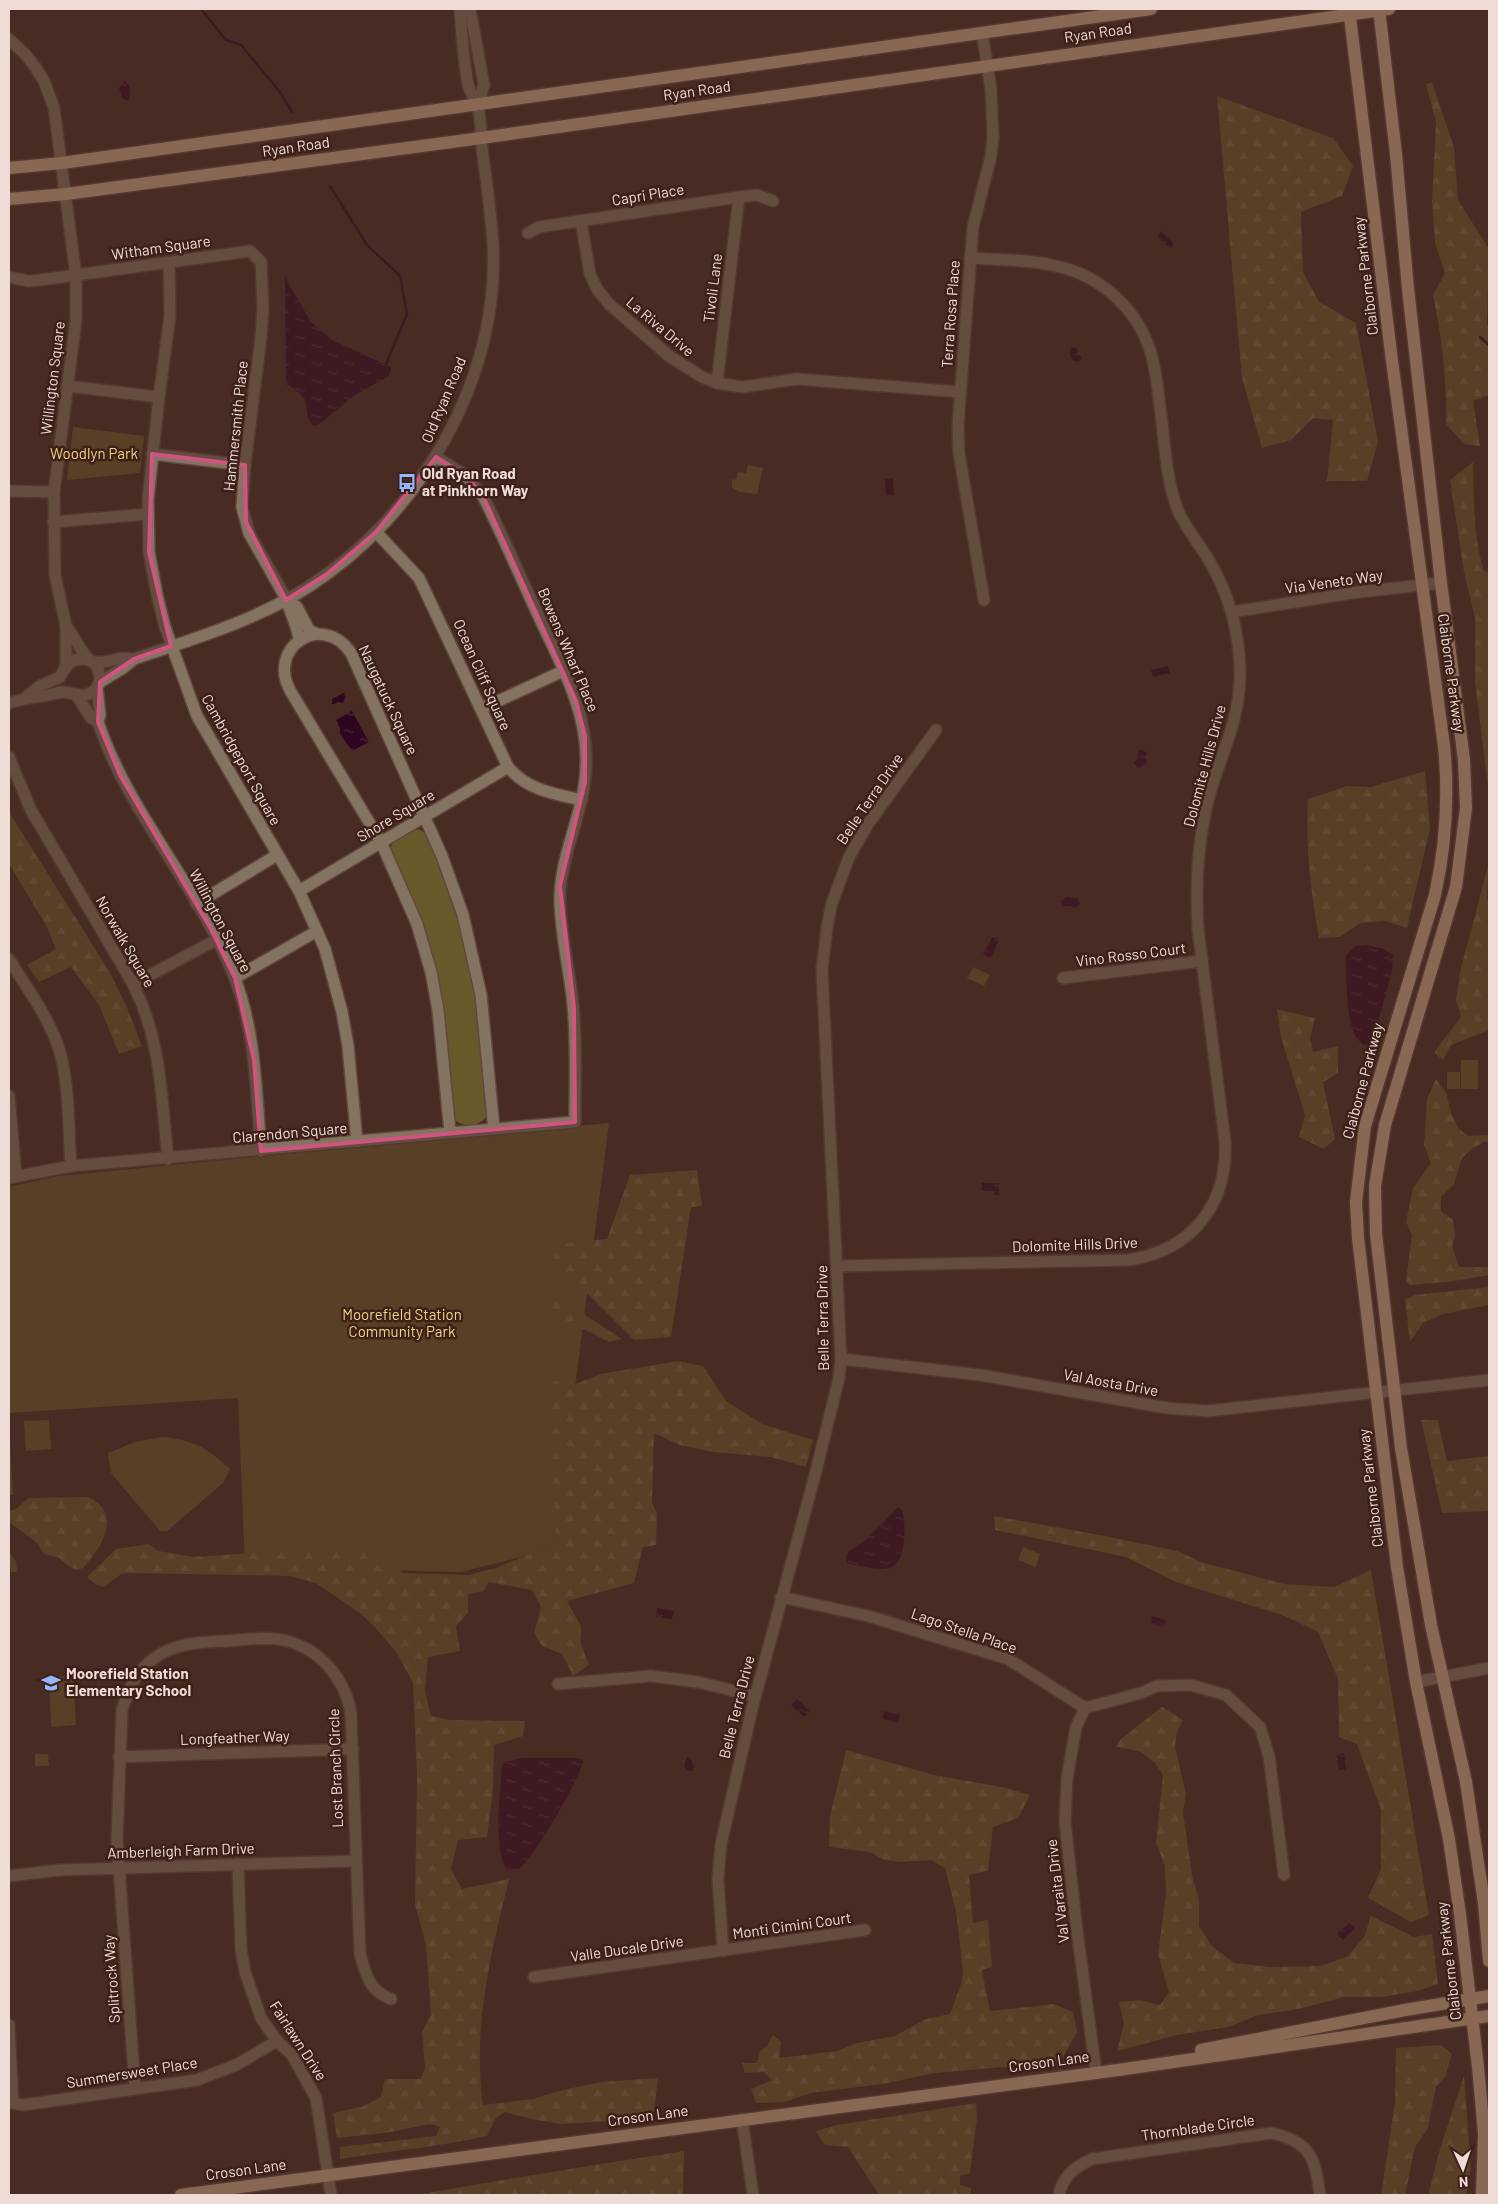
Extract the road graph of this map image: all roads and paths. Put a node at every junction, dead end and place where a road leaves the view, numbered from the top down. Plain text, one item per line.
1 (460, 9) edge
2 (470, 9) edge
3 (1151, 9) edge
4 (1382, 9) edge
5 (1349, 11) edge
6 (982, 32) junction
7 (9, 39) edge
8 (988, 65) junction
9 (478, 104) junction
10 (481, 138) junction
11 (62, 163) junction
12 (9, 168) edge
13 (66, 194) junction
14 (739, 197) junction
15 (9, 199) edge
16 (774, 201) dead end
17 (581, 221) junction
18 (528, 233) dead end
19 (250, 251) joint
20 (970, 258) junction
21 (169, 263) junction
22 (76, 276) junction
23 (9, 277) edge
24 (717, 382) junction
25 (68, 386) junction
26 (960, 392) junction
27 (159, 397) junction
28 (152, 454) junction
29 (436, 457) junction
30 (245, 466) junction
31 (9, 491) edge
32 (54, 492) junction
33 (148, 514) junction
34 (53, 522) junction
35 (376, 532) junction
36 (1441, 582) junction
37 (1422, 585) junction
38 (287, 600) junction
39 (984, 600) dead end
40 (1232, 612) junction
41 (66, 626) junction
42 (317, 634) junction
43 (299, 640) junction
44 (171, 646) junction
45 (134, 659) junction
46 (91, 661) junction
47 (65, 669) junction
48 (563, 671) junction
49 (99, 684) junction
50 (74, 694) junction
51 (26, 697) junction
52 (9, 703) edge
53 (481, 709) junction
54 (98, 722) junction
55 (936, 730) dead end
56 (9, 757) edge
57 (508, 767) junction
58 (582, 800) junction
59 (424, 816) junction
60 (380, 842) junction
61 (277, 855) junction
62 (300, 891) junction
63 (196, 904) junction
64 (317, 931) junction
65 (216, 940) junction
66 (9, 959) edge
67 (1202, 961) junction
68 (235, 978) junction
69 (1063, 978) dead end
70 (134, 984) junction
71 (9, 1096) edge
72 (575, 1122) joint
73 (494, 1128) junction
74 (450, 1132) junction
75 (10, 1133) edge
76 (357, 1142) junction
77 (261, 1151) junction
78 (168, 1159) junction
79 (71, 1166) junction
80 (12, 1177) edge
81 (837, 1266) junction
82 (841, 1360) junction
83 (1489, 1380) edge
84 (1394, 1391) junction
85 (1376, 1392) junction
86 (781, 1597) junction
87 (1489, 1668) edge
88 (1441, 1677) junction
89 (1416, 1682) junction
90 (558, 1684) dead end
91 (755, 1696) junction
92 (1085, 1708) junction
93 (352, 1749) junction
94 (119, 1757) junction
95 (355, 1861) junction
96 (238, 1864) junction
97 (118, 1868) junction
98 (1284, 1875) dead end
99 (9, 1876) edge
100 (865, 1930) dead end
101 (723, 1951) junction
102 (1489, 1960) edge
103 (534, 1977) dead end
104 (1489, 1996) edge
105 (390, 1999) dead end
106 (1470, 1999) junction
107 (1489, 2016) edge
108 (1472, 2019) junction
109 (9, 2025) edge
110 (277, 2041) junction
111 (1118, 2070) junction
112 (1096, 2072) junction
113 (135, 2088) junction
114 (742, 2119) junction
115 (328, 2175) junction
116 (181, 2195) edge
117 (331, 2195) edge
118 (753, 2195) edge
119 (1059, 2195) edge
120 (1320, 2195) edge
121 (1482, 2195) edge

1 - 9 street
2 - 9 street
3 - 6 main road, Ryan Road
4 - 5 main road, Ryan Road
4 - 36 main road, Claiborne Parkway
5 - 8 main road, Ryan Road
5 - 37 main road, Claiborne Parkway
6 - 8 street, Terra Rosa Place
6 - 9 main road, Ryan Road
7 - 11 street, Willington Square
8 - 10 main road, Ryan Road
8 - 20 street, Terra Rosa Place
9 - 10 street, Old Ryan Road
9 - 11 main road, Ryan Road
10 - 13 main road, Ryan Road
10 - 29 street, Old Ryan Road
11 - 12 main road, Ryan Road
11 - 13 street, Willington Square
13 - 15 main road, Ryan Road
13 - 22 street, Willington Square
14 - 16 street, Capri Place
14 - 17 street, Capri Place
14 - 24 street, Tivoli Lane
17 - 18 street, Capri Place
17 - 24 street, La Riva Drive
19 - 21 street, Witham Square
19 - 30 street, Hammersmith Place
20 - 26 street, Terra Rosa Place
20 - 40 street, Dolomite Hills Drive
21 - 22 street, Witham Square
21 - 27 street, Cambridgeport Square
22 - 23 street
22 - 25 street, Willington Square
24 - 26 street, La Riva Drive
25 - 27 street
25 - 32 street, Willington Square
26 - 39 street, Terra Rosa Place
27 - 28 street, Cambridgeport Square
28 - 30 street
28 - 33 street, Cambridgeport Square
29 - 35 street, Old Ryan Road
29 - 48 street, Bowens Wharf Place
30 - 38 street, Hammersmith Place
31 - 32 street
32 - 34 street, Willington Square
33 - 34 street
33 - 44 street, Cambridgeport Square
34 - 41 street, Willington Square
35 - 38 street, Old Ryan Road
35 - 53 street, Ocean Cliff Square
36 - 37 street, Via Veneto Way
36 - 84 main road, Claiborne Parkway
37 - 40 street, Via Veneto Way
37 - 85 main road, Claiborne Parkway
38 - 42 street, Hammersmith Place
38 - 43 street, Hammersmith Place
38 - 44 street, Old Ryan Road
40 - 67 street, Dolomite Hills Drive
41 - 46 street, Willington Square
41 - 47 street, Willington Square
42 - 43 street
42 - 59 street, Naugatuck Square
43 - 60 street
44 - 45 street, Old Ryan Road
44 - 61 street, Cambridgeport Square
45 - 46 street, Old Ryan Road
45 - 49 street, Old Ryan Road
46 - 47 street, Old Ryan Road
46 - 49 street
47 - 50 street
47 - 51 street, Old Ryan Road
48 - 53 street
48 - 58 street, Bowens Wharf Place
49 - 50 street, Old Ryan Road
49 - 54 street, Willington Square
50 - 51 street, Old Ryan Road
50 - 54 street, Willington Square
51 - 52 street, Old Ryan Road
53 - 57 street, Ocean Cliff Square
54 - 63 street, Willington Square
55 - 81 street, Belle Terra Drive
56 - 70 street, Norwalk Square
57 - 58 street, Ocean Cliff Square
57 - 59 street, Shore Square
58 - 72 street, Bowens Wharf Place
59 - 60 street, Shore Square
59 - 73 street, Naugatuck Square
60 - 62 street, Shore Square
60 - 74 street
61 - 62 street, Cambridgeport Square
61 - 63 street
62 - 64 street, Cambridgeport Square
63 - 65 street, Willington Square
64 - 68 street
64 - 76 street, Cambridgeport Square
65 - 68 street, Willington Square
65 - 70 street
66 - 79 street
67 - 69 street, Vino Rosso Court
67 - 81 street, Dolomite Hills Drive
68 - 77 street, Willington Square
70 - 78 street, Norwalk Square
71 - 75 street
72 - 73 street, Clarendon Square
73 - 74 street, Clarendon Square
74 - 76 street, Clarendon Square
75 - 80 street
76 - 77 street, Clarendon Square
77 - 78 street, Clarendon Square
78 - 79 street, Clarendon Square
79 - 80 street, Clarendon Square
81 - 82 street, Belle Terra Drive
82 - 85 street, Val Aosta Drive
82 - 86 street, Belle Terra Drive
83 - 84 street, Val Aosta Drive
84 - 85 street, Val Aosta Drive
84 - 88 main road, Claiborne Parkway
85 - 89 main road, Claiborne Parkway
86 - 91 street, Belle Terra Drive
86 - 92 street, Lago Stella Place
87 - 88 street
88 - 89 street
88 - 102 main road, Claiborne Parkway
89 - 106 main road, Claiborne Parkway
90 - 91 street
91 - 101 street, Belle Terra Drive
92 - 98 street
92 - 112 street, Val Varaita Drive
93 - 94 street, Longfeather Way
93 - 94 street, Lost Branch Circle
93 - 95 street, Lost Branch Circle
94 - 97 street, Lost Branch Circle
95 - 96 street, Amberleigh Farm Drive
95 - 105 street, Lost Branch Circle
96 - 97 street, Amberleigh Farm Drive
96 - 110 street, Fairlawn Drive
97 - 99 street, Amberleigh Farm Drive
97 - 113 street, Splitrock Way
100 - 101 street, Monti Cimini Court
101 - 103 street, Valle Ducale Drive
104 - 106 main road, Croson Lane
106 - 108 main road, Claiborne Parkway
106 - 111 main road, Croson Lane
107 - 108 main road, Croson Lane
108 - 111 main road, Croson Lane
108 - 121 main road, Claiborne Parkway
109 - 113 street, Summersweet Place
110 - 113 street, Summersweet Place
110 - 115 street, Fairlawn Drive
111 - 112 main road, Croson Lane
112 - 114 main road, Croson Lane
114 - 115 main road, Croson Lane
114 - 118 street
115 - 116 main road, Croson Lane
115 - 117 street, Fairlawn Drive
119 - 120 street, Thornblade Circle

